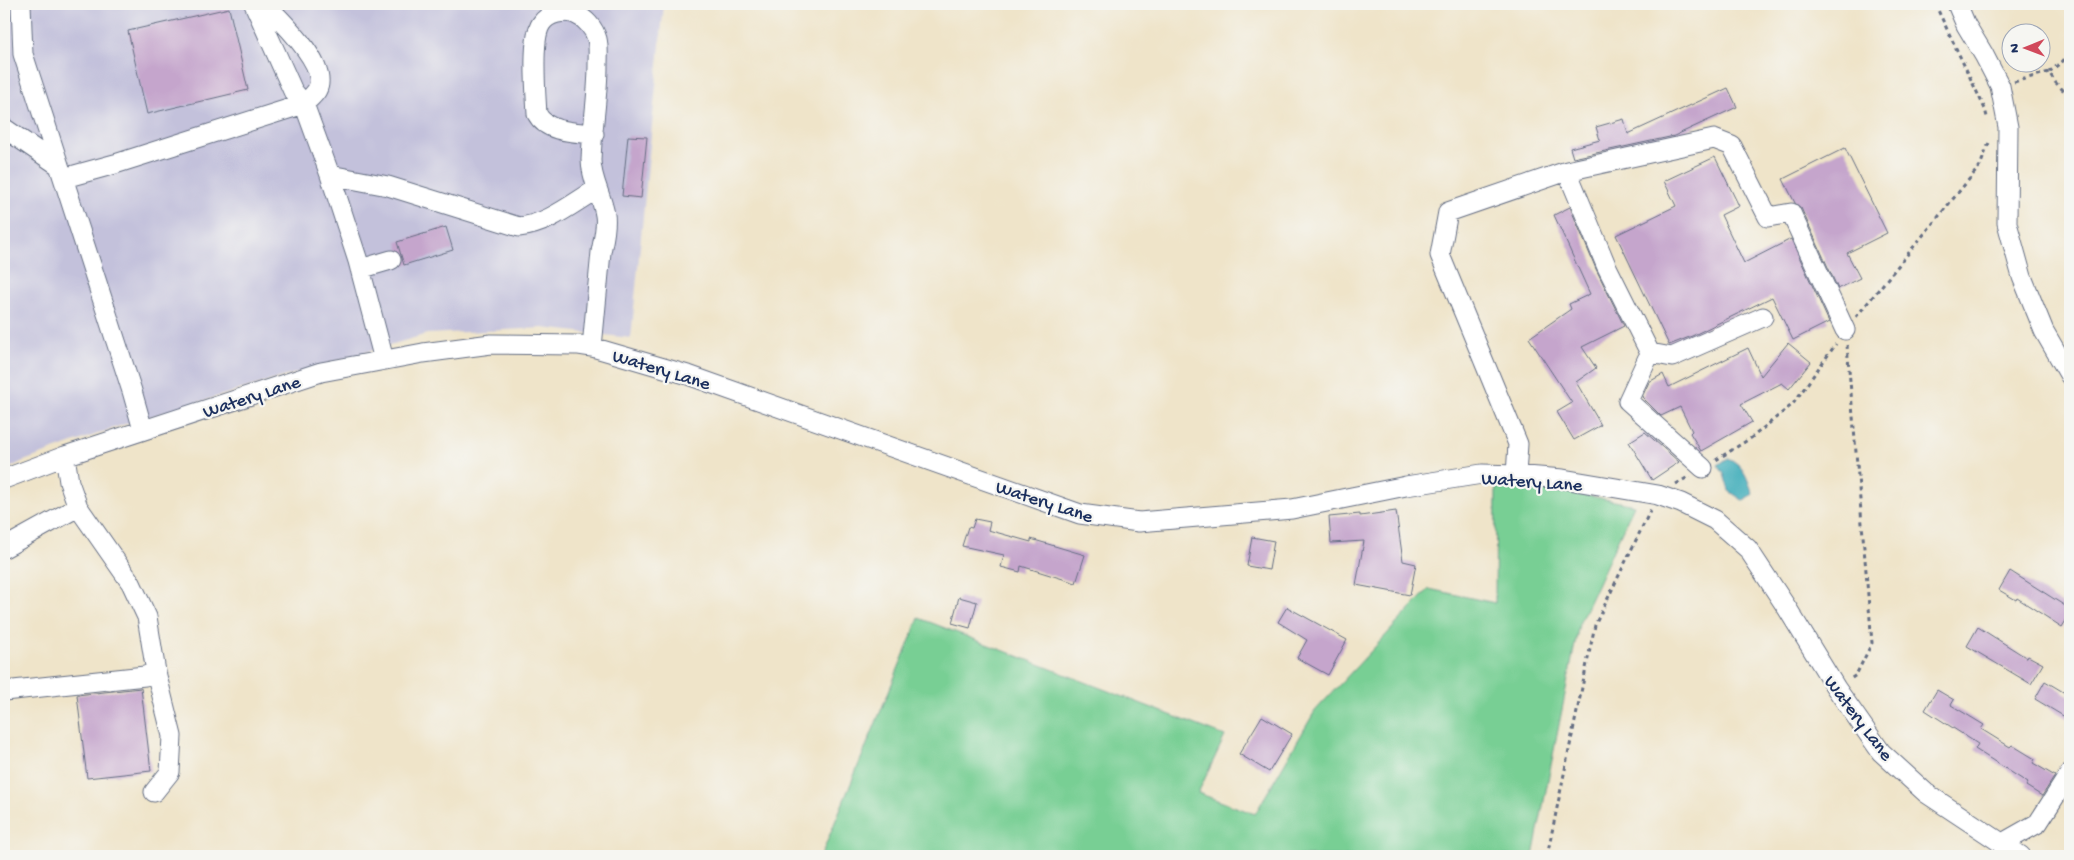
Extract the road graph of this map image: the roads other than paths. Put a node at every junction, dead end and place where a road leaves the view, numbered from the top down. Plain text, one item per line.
1 (21, 4) edge
2 (254, 4) edge
3 (265, 4) edge
4 (1957, 4) edge
5 (304, 104) junction
6 (4, 128) edge
7 (594, 134) junction
8 (61, 171) junction
9 (1567, 171) junction
10 (330, 175) junction
11 (597, 189) junction
12 (391, 260) dead end
13 (360, 269) junction
14 (1763, 317) dead end
15 (1845, 330) road end
16 (592, 347) junction
17 (1650, 353) junction
18 (384, 360) junction
19 (2070, 376) edge
20 (143, 430) junction
21 (65, 456) junction
22 (1703, 468) road end
23 (1516, 474) junction
24 (4, 479) edge
25 (78, 507) junction
26 (4, 548) edge
27 (156, 672) junction
28 (4, 692) edge
29 (2070, 772) edge
30 (154, 792) dead end
31 (2001, 844) junction
32 (2022, 856) edge

1 - 8 street
2 - 5 street
3 - 5 street
4 - 19 street
5 - 8 street
5 - 10 street
6 - 8 street
7 - 7 street
7 - 11 street
8 - 20 street
9 - 15 street
9 - 17 street
9 - 23 street
10 - 11 street
10 - 13 street
11 - 16 street
12 - 13 street
13 - 18 street
14 - 17 street
16 - 18 street, Watery Lane
16 - 23 street, Watery Lane
17 - 22 street
18 - 20 street, Watery Lane
20 - 21 street, Watery Lane
21 - 24 street, Watery Lane
21 - 25 street
23 - 31 street, Watery Lane
25 - 26 street
25 - 27 street
27 - 28 street
27 - 30 street
29 - 31 street
31 - 32 street, Watery Lane

